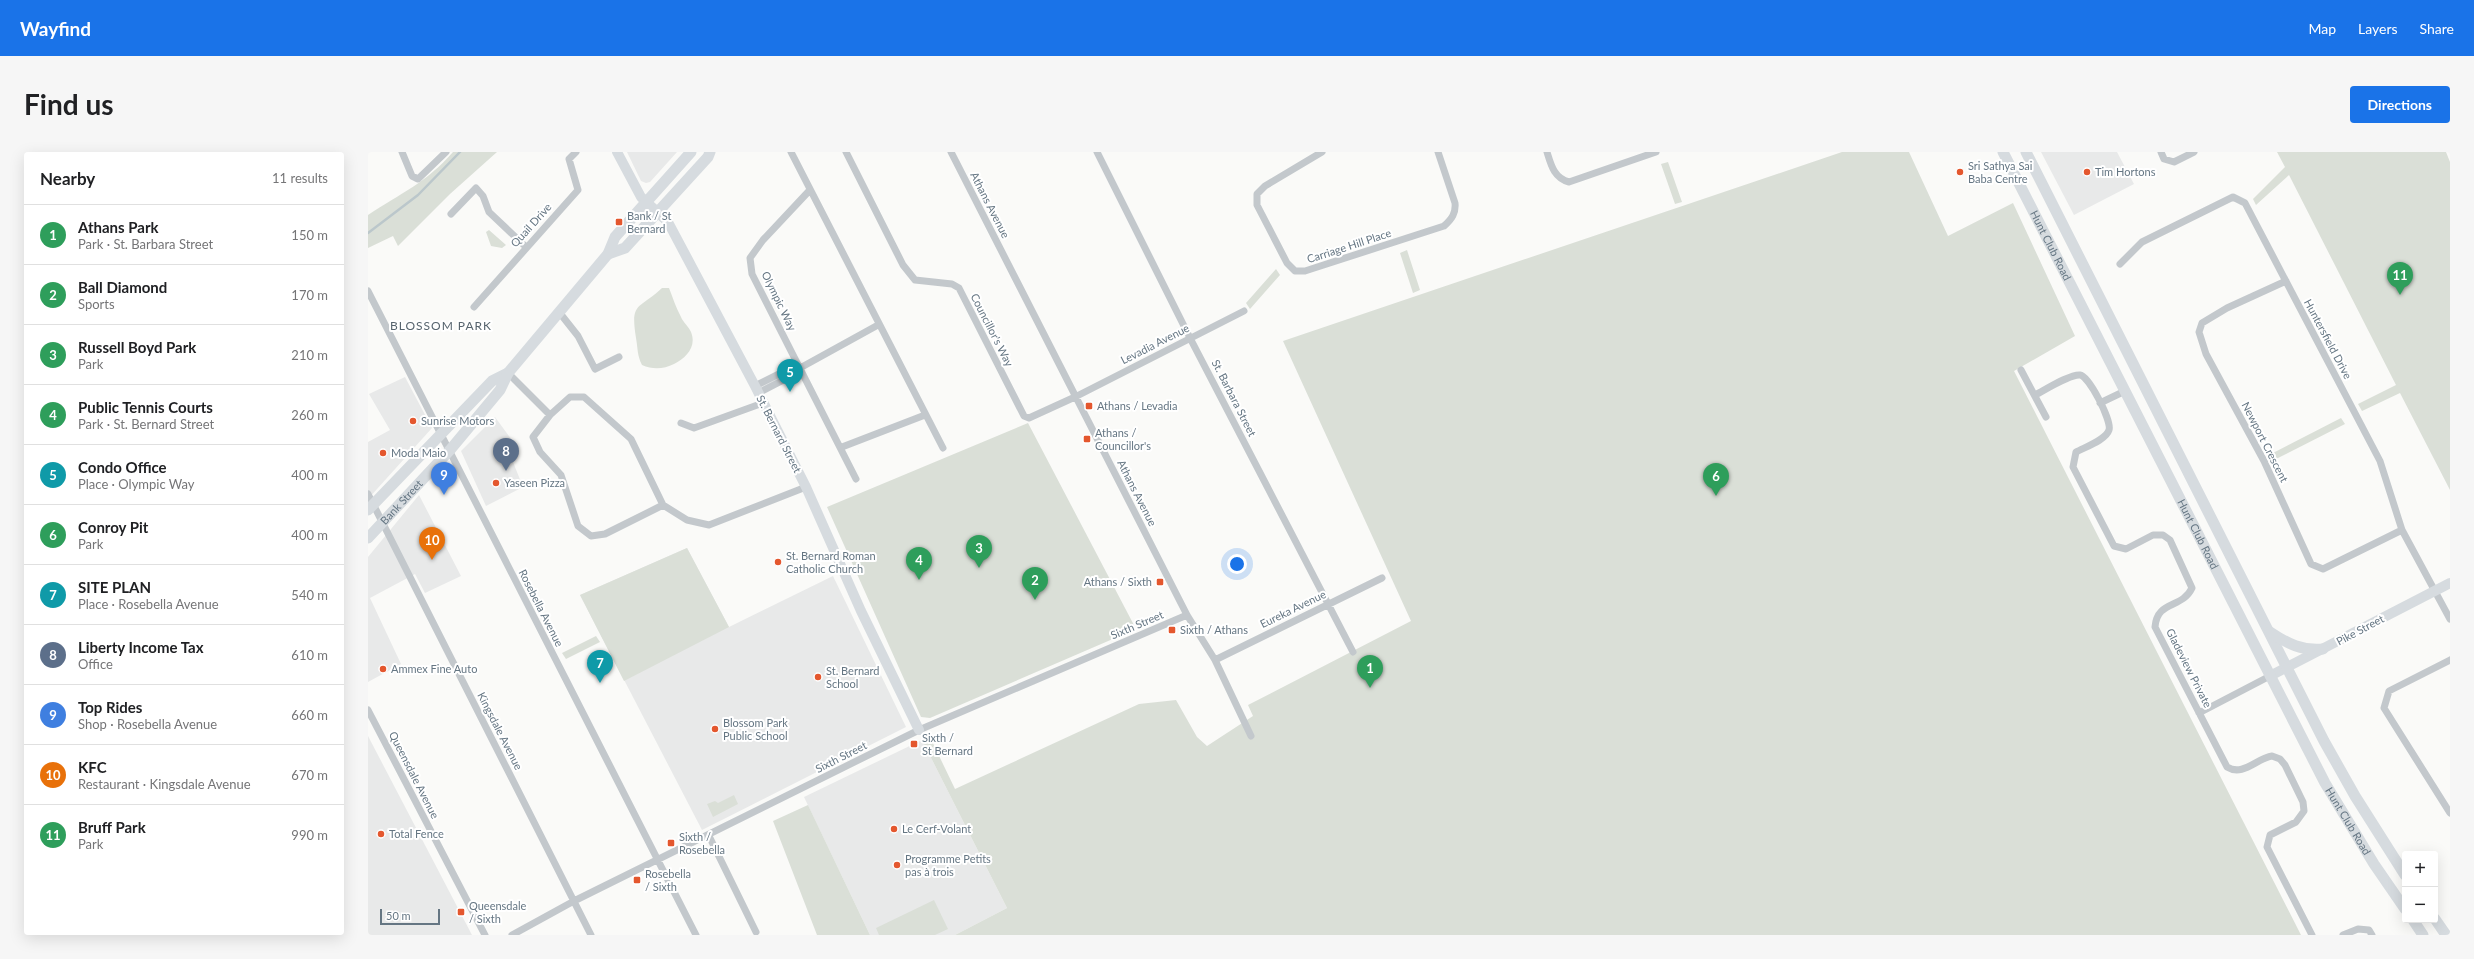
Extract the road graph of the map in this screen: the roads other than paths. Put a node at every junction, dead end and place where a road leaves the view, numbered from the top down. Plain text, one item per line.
1 (402, 152) edge
2 (446, 152) edge
3 (576, 152) edge
4 (617, 152) edge
5 (691, 152) edge
6 (710, 152) edge
7 (791, 152) edge
8 (846, 152) edge
9 (951, 152) edge
10 (1097, 152) edge
11 (1322, 152) edge
12 (1438, 152) edge
13 (1547, 152) edge
14 (1656, 152) edge
15 (2003, 152) edge
16 (2026, 152) edge
17 (2161, 152) edge
18 (2194, 152) edge
19 (809, 192) junction
20 (647, 202) junction
21 (658, 212) junction
22 (451, 214) dead end
23 (526, 247) junction
24 (608, 254) junction
25 (2120, 264) dead end
26 (2286, 281) junction
27 (368, 291) edge
28 (474, 307) dead end
29 (1244, 311) dead end
30 (559, 312) junction
31 (878, 325) junction
32 (1190, 338) junction
33 (619, 357) dead end
34 (800, 368) junction
35 (2022, 370) dead end
36 (508, 373) junction
37 (756, 389) junction
38 (2125, 391) junction
39 (2035, 395) junction
40 (1076, 397) junction
41 (2100, 402) junction
42 (763, 403) junction
43 (924, 415) junction
44 (550, 416) junction
45 (2046, 417) dead end
46 (681, 423) dead end
47 (441, 435) junction
48 (842, 447) junction
49 (943, 448) dead end
50 (450, 450) junction
51 (856, 480) dead end
52 (806, 488) junction
53 (370, 503) edge
54 (663, 505) junction
55 (383, 520) junction
56 (2402, 530) junction
57 (368, 538) edge
58 (1382, 578) dead end
59 (2450, 583) edge
60 (2435, 590) junction
61 (1328, 605) junction
62 (1187, 615) junction
63 (2450, 618) edge
64 (2270, 632) junction
65 (2323, 649) junction
66 (1354, 652) dead end
67 (1215, 660) junction
68 (2450, 660) edge
69 (2287, 668) junction
70 (2270, 676) junction
71 (368, 710) edge
72 (2199, 713) junction
73 (918, 730) junction
74 (1251, 736) dead end
75 (2450, 813) edge
76 (709, 836) junction
77 (660, 860) junction
78 (2402, 870) edge
79 (574, 901) junction
80 (2402, 905) edge
81 (2414, 923) edge
82 (2438, 923) edge
83 (756, 932) dead end
84 (485, 935) edge
85 (512, 935) edge
86 (591, 935) edge
87 (696, 935) edge
88 (2312, 935) edge
89 (2343, 935) edge
90 (2372, 935) edge
91 (2423, 935) edge
92 (2446, 935) edge

1 - 2 street
3 - 23 street, Quail Drive
4 - 20 street, St. Bernard Street
5 - 20 main road, Bank Street
6 - 21 main road, Bank Street
7 - 19 street
8 - 40 street, Councillor's Way
9 - 40 street, Athans Avenue
10 - 32 street, St. Barbara Street
11 - 12 street, Carriage Hill Place
13 - 14 street
15 - 38 main road, Hunt Club Road
16 - 64 main road, Hunt Club Road
17 - 18 street
19 - 31 street
19 - 34 street, Olympic Way
20 - 21 street, St. Bernard Street
20 - 24 main road, Bank Street
21 - 24 main road, Bank Street
21 - 37 street, St. Bernard Street
22 - 23 street
23 - 28 street, Quail Drive
24 - 30 main road, Bank Street
25 - 26 street, Huntersfield Drive
26 - 56 street, Huntersfield Drive
26 - 56 street, Newport Crescent
27 - 47 street, Rosebella Avenue
29 - 32 street, Levadia Avenue
30 - 33 street
30 - 36 main road, Bank Street
31 - 34 street
31 - 43 street
32 - 40 street, Levadia Avenue
32 - 61 street, St. Barbara Street
34 - 37 street
34 - 48 street, Olympic Way
35 - 39 street
36 - 44 street
36 - 47 main road, Bank Street
36 - 50 main road, Bank Street
37 - 42 street, St. Bernard Street
38 - 41 street
38 - 70 main road, Hunt Club Road
39 - 41 street, Gladeview Private
39 - 45 street
40 - 62 street, Athans Avenue
41 - 72 street, Gladeview Private
42 - 46 street
42 - 52 street, St. Bernard Street
43 - 48 street
43 - 49 street
44 - 54 street
44 - 54 street
47 - 50 street, Rosebella Avenue
47 - 53 main road, Bank Street
48 - 51 street, Olympic Way
50 - 55 main road, Bank Street
50 - 77 street, Rosebella Avenue
52 - 54 street
52 - 73 street, St. Bernard Street
53 - 55 street, Kingsdale Avenue
55 - 57 main road, Bank Street
55 - 79 street, Kingsdale Avenue
56 - 60 street, Huntersfield Drive
58 - 61 street, Eureka Avenue
59 - 60 street, Pike Street
60 - 63 street, Huntersfield Drive
60 - 65 street, Pike Street
61 - 66 street, St. Barbara Street
61 - 67 street, Eureka Avenue
62 - 67 street, Athans Avenue
62 - 73 street, Sixth Street
64 - 65 main road
64 - 69 main road, Hunt Club Road
65 - 69 street, Pike Street
67 - 74 street, Athans Avenue
68 - 75 street
69 - 70 street, Pike Street
69 - 78 main road, Hunt Club Road
70 - 72 street
70 - 80 main road, Hunt Club Road
71 - 84 street, Queensdale Avenue
72 - 88 street, Gladeview Private
73 - 76 street, Sixth Street
76 - 77 street, Sixth Street
76 - 83 street
77 - 79 street, Sixth Street
77 - 87 street, Rosebella Avenue
79 - 85 street, Sixth Street
79 - 86 street, Kingsdale Avenue
81 - 91 main road
82 - 92 main road
89 - 90 street

